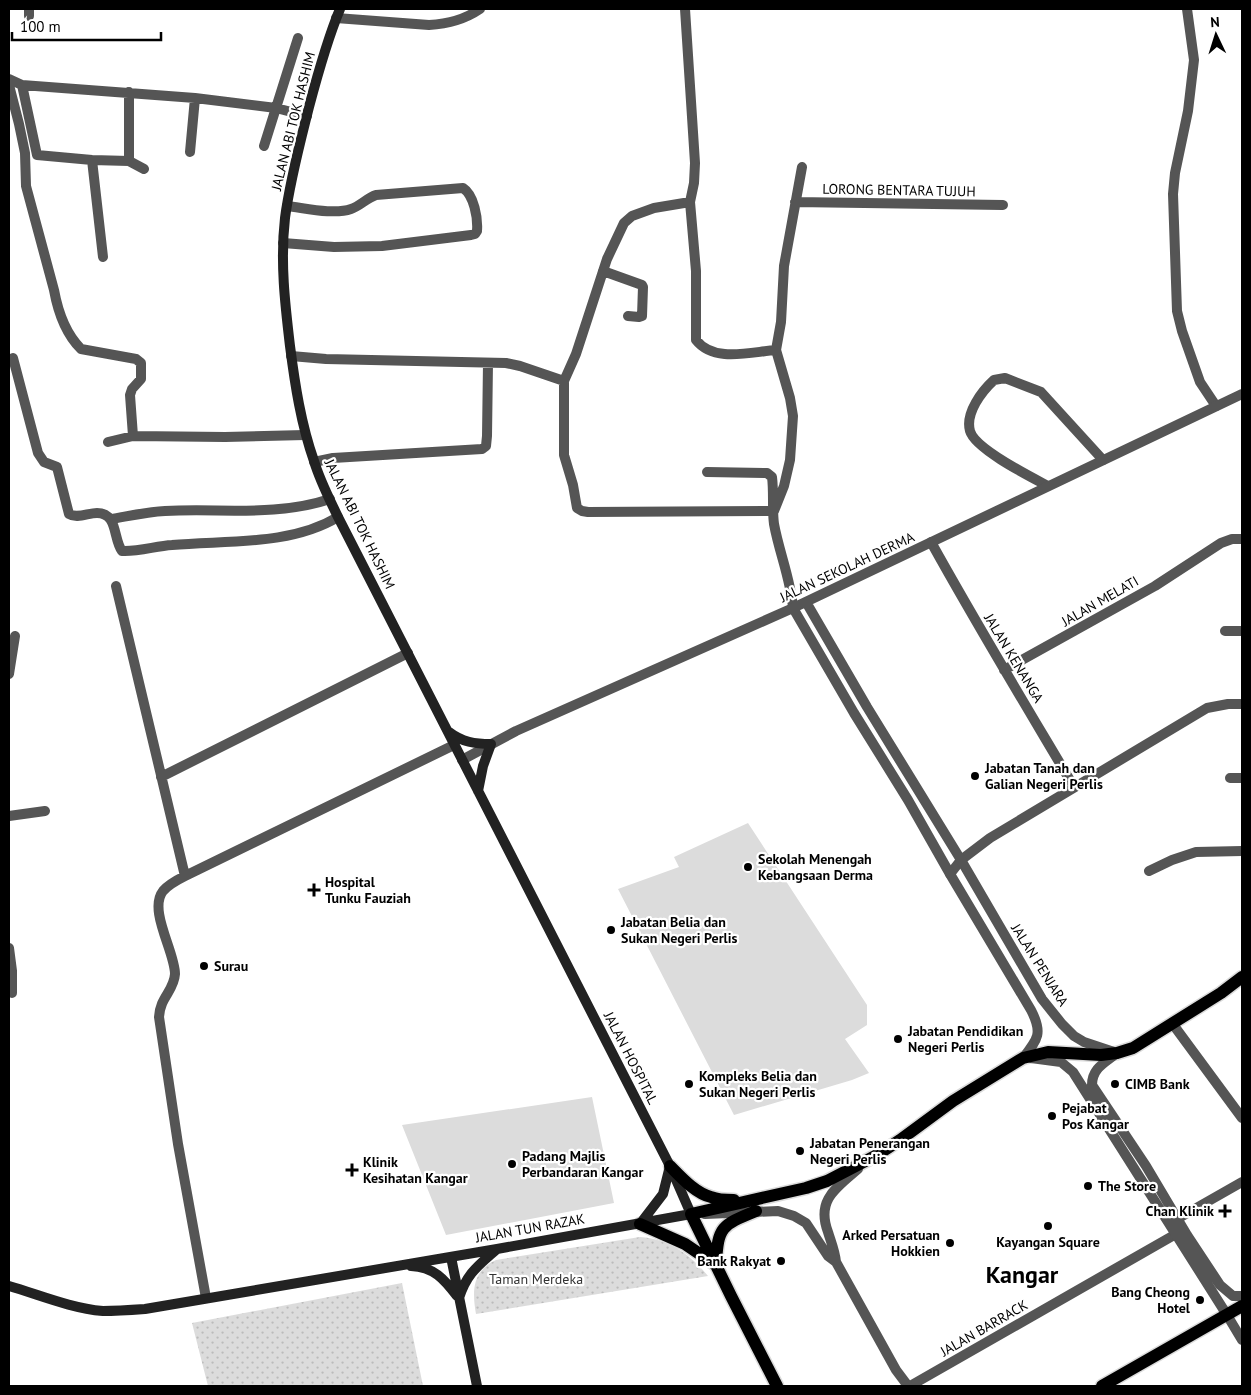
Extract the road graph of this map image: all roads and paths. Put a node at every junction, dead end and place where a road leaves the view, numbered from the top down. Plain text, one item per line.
1 (480, 9) edge
2 (685, 9) edge
3 (1187, 9) edge
4 (338, 13) edge
5 (298, 38) dead end
6 (9, 78) edge
7 (9, 85) edge
8 (22, 85) junction
9 (129, 92) junction
10 (195, 98) junction
11 (276, 108) junction
12 (307, 116) junction
13 (264, 146) dead end
14 (190, 152) dead end
15 (92, 160) junction
16 (129, 161) junction
17 (802, 167) dead end
18 (144, 169) dead end
19 (690, 202) junction
20 (795, 202) junction
21 (287, 206) junction
22 (1003, 206) dead end
23 (283, 243) junction
24 (103, 257) dead end
25 (603, 271) junction
26 (628, 316) dead end
27 (776, 350) junction
28 (291, 356) junction
29 (13, 358) dead end
30 (488, 363) junction
31 (564, 382) junction
32 (1242, 394) edge
33 (1216, 406) junction
34 (306, 434) junction
35 (133, 436) junction
36 (108, 442) dead end
37 (1103, 460) junction
38 (314, 462) junction
39 (707, 472) dead end
40 (1048, 486) junction
41 (330, 499) junction
42 (774, 511) junction
43 (338, 517) junction
44 (111, 519) junction
45 (1242, 539) edge
46 (931, 542) junction
47 (116, 586) dead end
48 (792, 594) junction
49 (806, 602) junction
50 (793, 608) junction
51 (1225, 631) dead end
52 (1242, 631) edge
53 (15, 636) dead end
54 (408, 653) junction
55 (1004, 670) junction
56 (9, 674) edge
57 (1242, 704) edge
58 (446, 730) junction
59 (491, 744) junction
60 (454, 745) junction
61 (462, 760) junction
62 (161, 777) junction
63 (1230, 778) dead end
64 (1242, 778) edge
65 (1074, 787) junction
66 (478, 790) junction
67 (45, 811) dead end
68 (9, 816) edge
69 (1242, 851) edge
70 (961, 860) junction
71 (1149, 871) dead end
72 (950, 874) junction
73 (185, 876) junction
74 (9, 948) edge
75 (1242, 977) edge
76 (12, 994) dead end
77 (1172, 1023) junction
78 (1117, 1053) junction
79 (1023, 1058) junction
80 (1242, 1118) edge
81 (866, 1161) junction
82 (670, 1166) junction
83 (1242, 1182) edge
84 (744, 1201) junction
85 (756, 1211) junction
86 (691, 1214) junction
87 (1178, 1218) junction
88 (640, 1224) junction
89 (1176, 1234) junction
90 (497, 1249) junction
91 (451, 1257) junction
92 (836, 1262) junction
93 (399, 1265) junction
94 (716, 1265) junction
95 (9, 1286) edge
96 (1242, 1296) edge
97 (206, 1298) junction
98 (459, 1299) junction
99 (1242, 1306) edge
100 (1227, 1316) junction
101 (1242, 1340) edge
102 (777, 1385) edge
103 (476, 1386) edge
104 (909, 1386) edge
105 (1102, 1386) edge

1 - 4 street
2 - 19 street
3 - 33 street
4 - 12 main road, JALAN ABI TOK HASHIM
5 - 11 street
6 - 8 street
7 - 35 street
8 - 9 street
8 - 15 street
9 - 10 street
9 - 16 street
10 - 11 street
10 - 14 street
11 - 12 street
11 - 13 street
12 - 21 main road, JALAN ABI TOK HASHIM
15 - 16 street
15 - 24 street
16 - 18 street
17 - 20 street
19 - 25 street
19 - 27 street
20 - 22 street, LORONG BENTARA TUJUH
20 - 27 street
21 - 23 main road, JALAN ABI TOK HASHIM
21 - 23 street
23 - 28 main road, JALAN ABI TOK HASHIM
25 - 26 street
25 - 31 street
27 - 42 street
28 - 30 street
28 - 34 main road, JALAN ABI TOK HASHIM
29 - 44 street
30 - 31 street
30 - 38 street
31 - 42 street
32 - 33 street, JALAN SEKOLAH DERMA
33 - 37 street, JALAN SEKOLAH DERMA
34 - 35 street
34 - 38 main road, JALAN ABI TOK HASHIM
35 - 36 street
37 - 40 street, JALAN SEKOLAH DERMA
37 - 40 street
38 - 41 main road, JALAN ABI TOK HASHIM
39 - 42 street
40 - 46 street, JALAN SEKOLAH DERMA
41 - 43 main road, JALAN ABI TOK HASHIM
41 - 44 street
42 - 48 street
43 - 44 street
43 - 54 main road, JALAN ABI TOK HASHIM
45 - 55 street, JALAN MELATI
46 - 49 street, JALAN SEKOLAH DERMA
46 - 55 street, JALAN KENANGA
47 - 62 street
48 - 49 street
48 - 50 street
49 - 50 street, JALAN SEKOLAH DERMA
49 - 70 street, JALAN PENJARA
50 - 59 street, JALAN SEKOLAH DERMA
50 - 72 street
51 - 52 street
53 - 56 street
54 - 58 main road, JALAN ABI TOK HASHIM
54 - 62 street
55 - 65 street, JALAN KENANGA
57 - 65 street
58 - 59 main road
58 - 60 main road, JALAN ABI TOK HASHIM
59 - 61 street, JALAN SEKOLAH DERMA
59 - 66 main road
60 - 61 main road, JALAN HOSPITAL
60 - 73 street
61 - 66 main road, JALAN HOSPITAL
62 - 73 street
63 - 64 street
65 - 70 street
66 - 82 main road, JALAN HOSPITAL
67 - 68 street
69 - 71 street
70 - 72 street
70 - 78 street, JALAN PENJARA
72 - 79 street
73 - 97 street
74 - 76 street
75 - 77 main road, JALAN TUN RAZAK
77 - 78 main road, JALAN TUN RAZAK
77 - 80 street
78 - 79 main road, JALAN TUN RAZAK
78 - 87 street
79 - 81 main road, JALAN TUN RAZAK
79 - 89 street
81 - 84 main road, JALAN TUN RAZAK
81 - 92 street
82 - 84 main road
82 - 86 main road, JALAN HOSPITAL
82 - 88 main road
83 - 87 street
84 - 86 main road, JALAN TUN RAZAK
85 - 86 street
85 - 92 street
85 - 94 main road
86 - 88 main road, JALAN TUN RAZAK
86 - 94 main road, JALAN HOSPITAL
87 - 96 street
88 - 90 main road, JALAN TUN RAZAK
88 - 94 main road
89 - 100 street
89 - 104 street, JALAN BARRACK
90 - 91 main road, JALAN TUN RAZAK
90 - 98 main road
91 - 93 main road, JALAN TUN RAZAK
91 - 98 main road
92 - 104 street
93 - 97 main road, JALAN TUN RAZAK
93 - 98 main road
94 - 102 main road, JALAN HOSPITAL
95 - 97 main road, JALAN TUN RAZAK
98 - 103 main road
99 - 100 main road
100 - 101 street
100 - 105 main road

